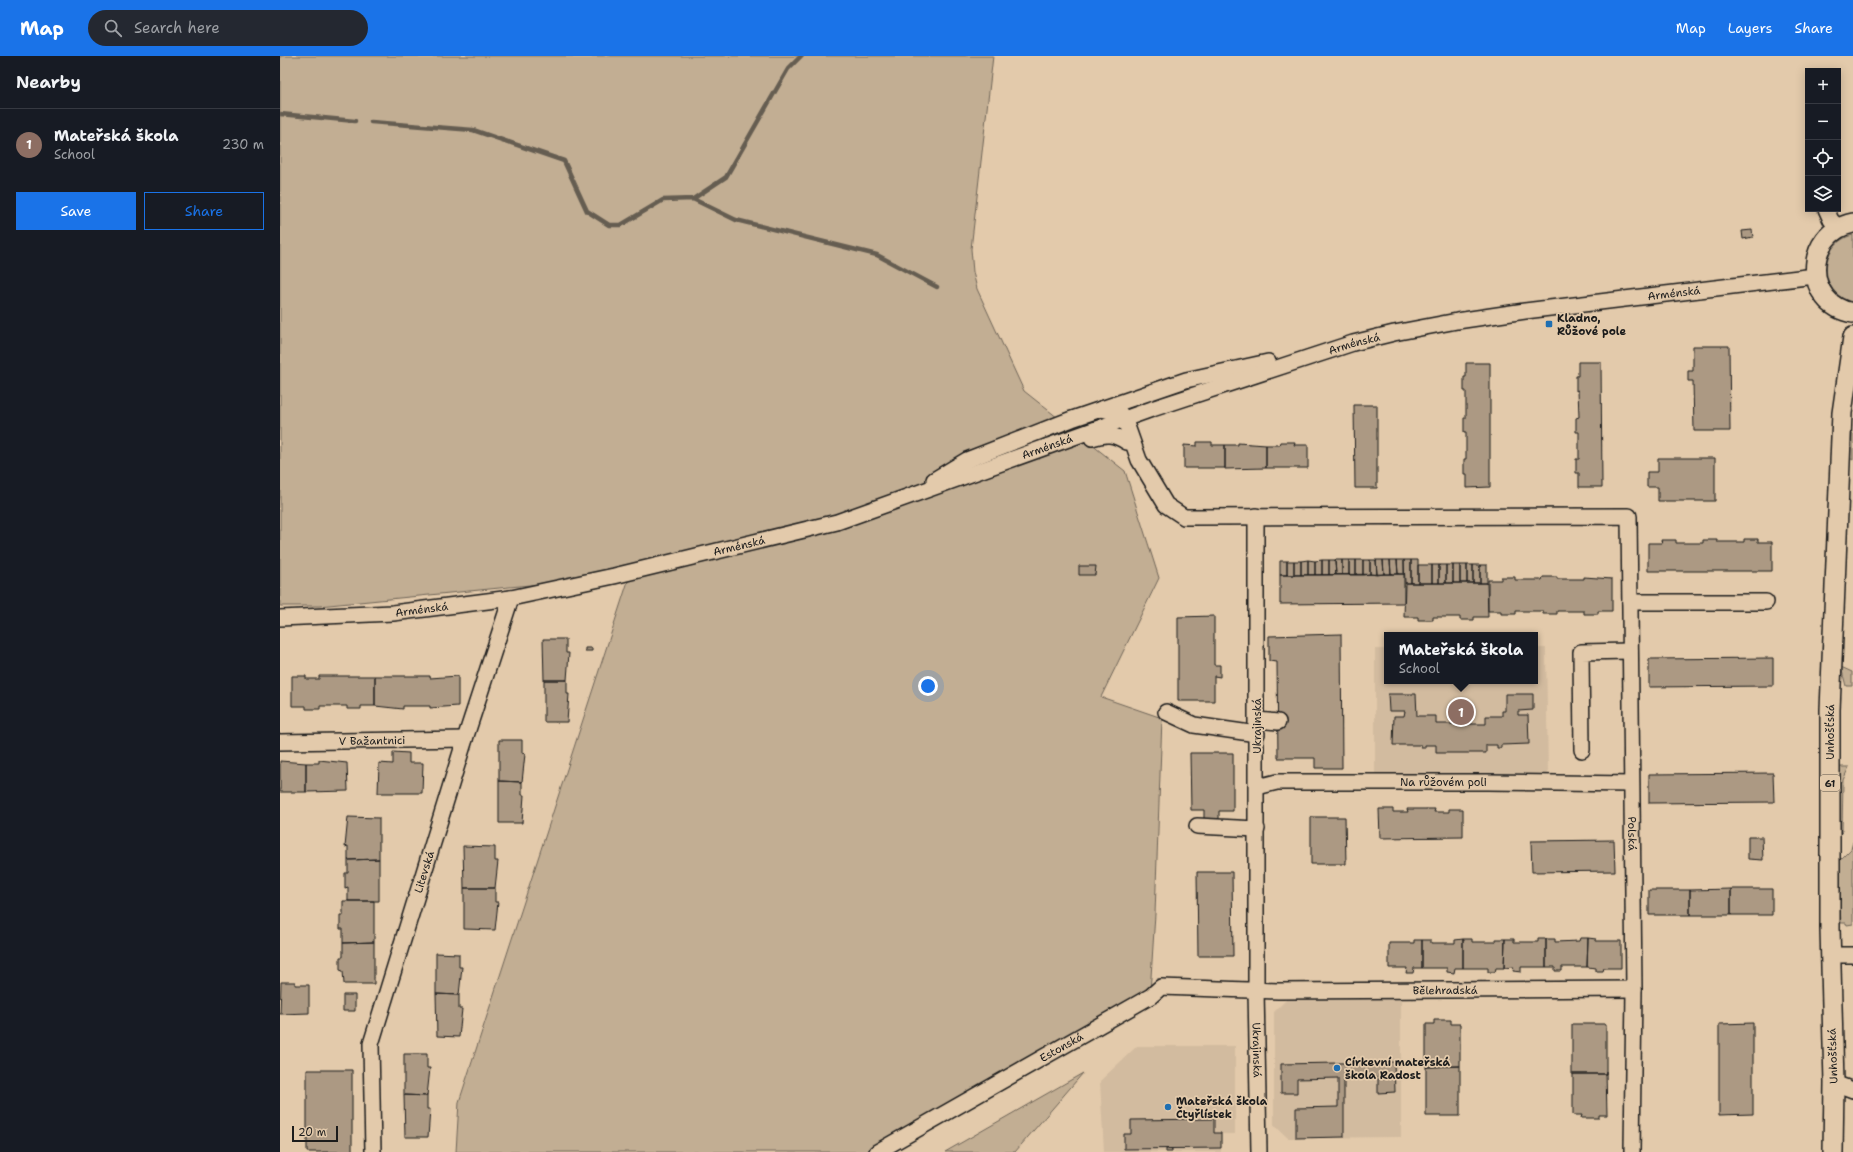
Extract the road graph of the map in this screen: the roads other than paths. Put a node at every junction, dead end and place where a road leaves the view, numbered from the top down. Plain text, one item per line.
1 (1827, 212) edge
2 (1846, 226) edge
3 (1816, 276) junction
4 (1853, 313) edge
5 (1853, 337) edge
6 (1353, 343) junction
7 (1272, 361) junction
8 (1101, 409) junction
9 (1152, 410) junction
10 (1123, 420) junction
11 (1130, 443) junction
12 (936, 486) junction
13 (901, 500) junction
14 (1256, 516) junction
15 (511, 598) junction
16 (1630, 602) junction
17 (1766, 602) dead end
18 (280, 618) edge
19 (1630, 651) junction
20 (1166, 712) dead end
21 (1278, 722) dead end
22 (1257, 727) junction
23 (465, 739) junction
24 (280, 742) edge
25 (1582, 750) dead end
26 (1631, 784) junction
27 (1257, 787) junction
28 (1197, 826) dead end
29 (1257, 829) junction
30 (1830, 955) junction
31 (1853, 955) edge
32 (1634, 989) junction
33 (1256, 990) junction
34 (1834, 1083) junction
35 (1853, 1090) edge
36 (373, 1152) edge
37 (877, 1152) edge
38 (1259, 1152) edge
39 (1632, 1152) edge
40 (1833, 1152) edge

1 - 2 street
2 - 3 main road
3 - 4 main road
3 - 6 street, Arménská
5 - 30 main road, Unhošťská / 61
6 - 7 street
6 - 9 street, Arménská
7 - 8 street
7 - 10 street
8 - 10 street
8 - 13 street
9 - 10 street, Arménská
9 - 11 street
10 - 11 street
10 - 12 street, Arménská
11 - 12 street
11 - 14 street
12 - 13 street, Arménská
13 - 15 street, Arménská
14 - 16 street, Polská
14 - 22 street, Ukrajinská
15 - 18 street, Arménská
15 - 23 street, Litevská
16 - 17 street
16 - 19 street, Polská
19 - 25 street
19 - 26 street, Polská
20 - 22 street
21 - 22 street
22 - 27 street, Ukrajinská
23 - 24 street, V Bažantnici
23 - 36 street, Litevská
26 - 27 street, Na růžovém poli
26 - 32 street, Polská
27 - 29 street, Ukrajinská
28 - 29 street
29 - 33 street, Ukrajinská
30 - 31 street
30 - 34 main road, Unhošťská / 61
32 - 33 street, Bělehradská
32 - 39 street, Polská
33 - 37 street, Estonská
33 - 38 street, Ukrajinská
34 - 35 street
34 - 40 main road, Unhošťská / 61

